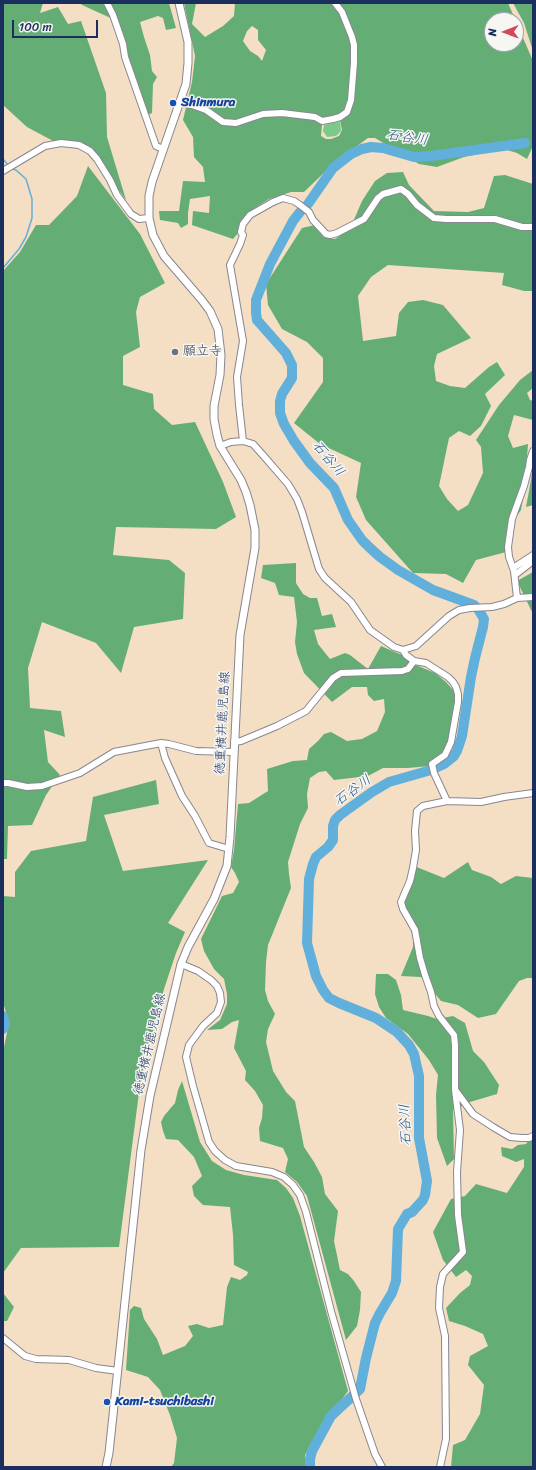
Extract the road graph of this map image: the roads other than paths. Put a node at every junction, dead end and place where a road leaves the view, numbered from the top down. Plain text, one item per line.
1 (107, 3) edge
2 (179, 3) edge
3 (335, 3) edge
4 (180, 103) junction
5 (163, 149) junction
6 (8, 168) edge
7 (148, 218) junction
8 (533, 227) edge
9 (243, 441) junction
10 (220, 446) junction
11 (533, 451) edge
12 (533, 555) edge
13 (533, 561) edge
14 (514, 571) junction
15 (533, 597) edge
16 (516, 598) junction
17 (403, 650) junction
18 (414, 661) junction
19 (234, 742) junction
20 (161, 743) junction
21 (234, 752) junction
22 (3, 783) edge
23 (533, 793) edge
24 (447, 801) junction
25 (229, 849) junction
26 (181, 964) junction
27 (455, 1090) junction
28 (533, 1136) edge
29 (3, 1338) edge
30 (118, 1371) junction
31 (106, 1467) edge
32 (382, 1467) edge
33 (440, 1467) edge

1 - 5 street
2 - 4 main road, 徳重横井鹿児島線
3 - 4 street
4 - 5 main road, 徳重横井鹿児島線
5 - 7 main road, 徳重横井鹿児島線
6 - 7 street
7 - 10 main road, 徳重横井鹿児島線
8 - 9 street
9 - 10 street
9 - 17 street
10 - 19 main road, 徳重横井鹿児島線
11 - 14 street
12 - 14 street
13 - 14 street
14 - 16 street
15 - 16 street
16 - 17 street
17 - 18 street
18 - 19 street
18 - 24 street
19 - 21 main road, 徳重横井鹿児島線
20 - 21 street
20 - 22 street
20 - 25 street
21 - 25 main road, 徳重横井鹿児島線
23 - 24 street
24 - 27 street
25 - 26 main road, 徳重横井鹿児島線
26 - 30 main road, 徳重横井鹿児島線
26 - 32 street
27 - 28 street
27 - 33 street
29 - 30 street
30 - 31 main road, 徳重横井鹿児島線

